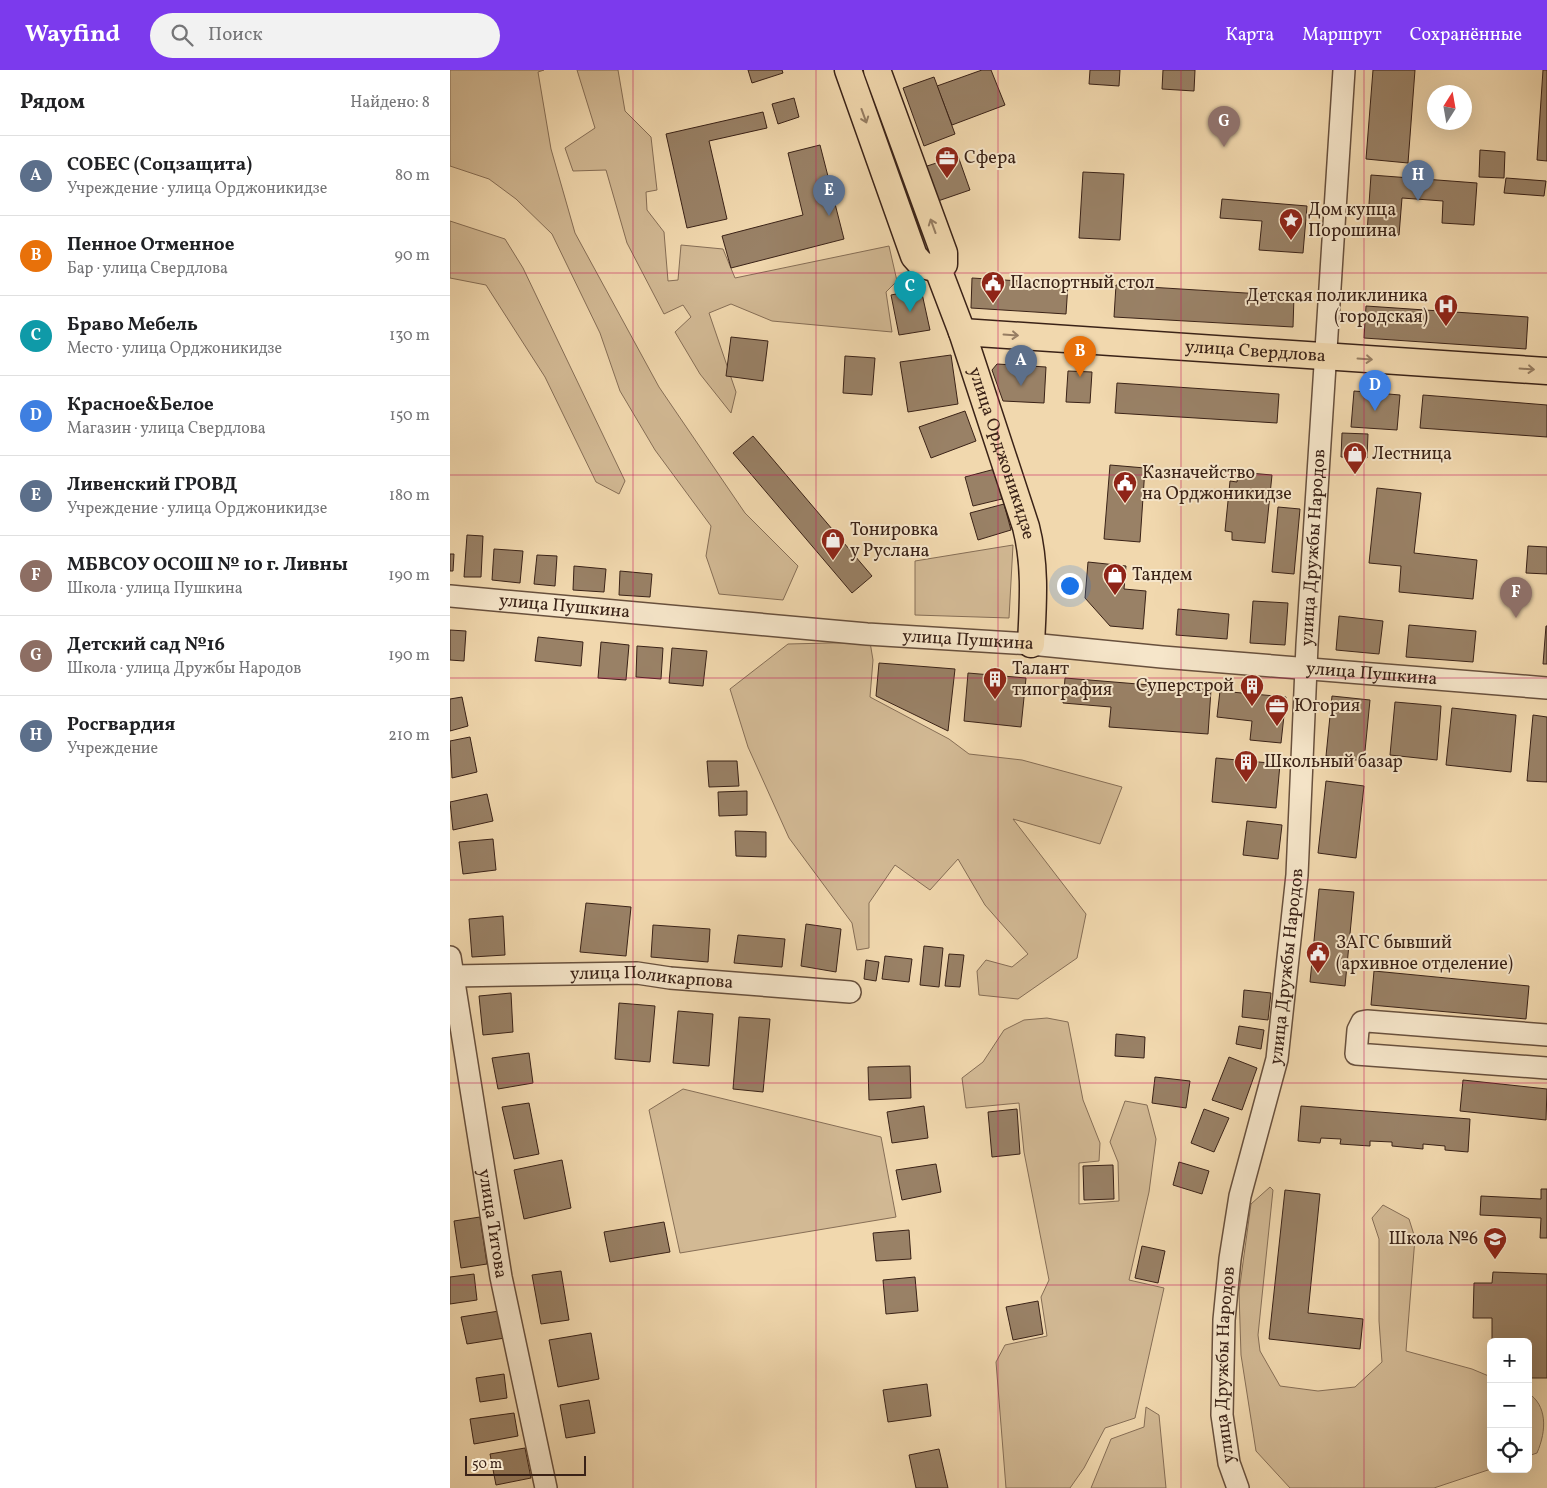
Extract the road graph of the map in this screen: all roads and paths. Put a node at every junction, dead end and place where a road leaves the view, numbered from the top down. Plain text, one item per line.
1 (848, 70) edge
2 (877, 70) edge
3 (1344, 70) edge
4 (938, 269) junction
5 (962, 332) junction
6 (1324, 356) junction
7 (1547, 371) edge
8 (450, 596) edge
9 (1031, 644) junction
10 (1306, 668) junction
11 (1547, 688) edge
12 (451, 967) edge
13 (850, 992) dead end
14 (1547, 1035) edge
15 (1547, 1068) edge
16 (546, 1488) edge
17 (1238, 1488) edge

1 -> 4 main road
4 -> 2 main road
3 - 6 street
4 - 5 main road, улица Орджоникидзе
5 -> 6 main road, улица Свердлова
5 - 9 main road, улица Орджоникидзе
6 -> 7 main road, улица Свердлова
6 - 10 street, улица Дружбы Народов
8 - 9 street, улица Пушкина
9 - 10 street, улица Пушкина
10 - 11 street, улица Пушкина
10 - 17 street, улица Дружбы Народов
12 - 13 street, улица Поликарпова
12 - 16 street, улица Титова
14 - 15 street

